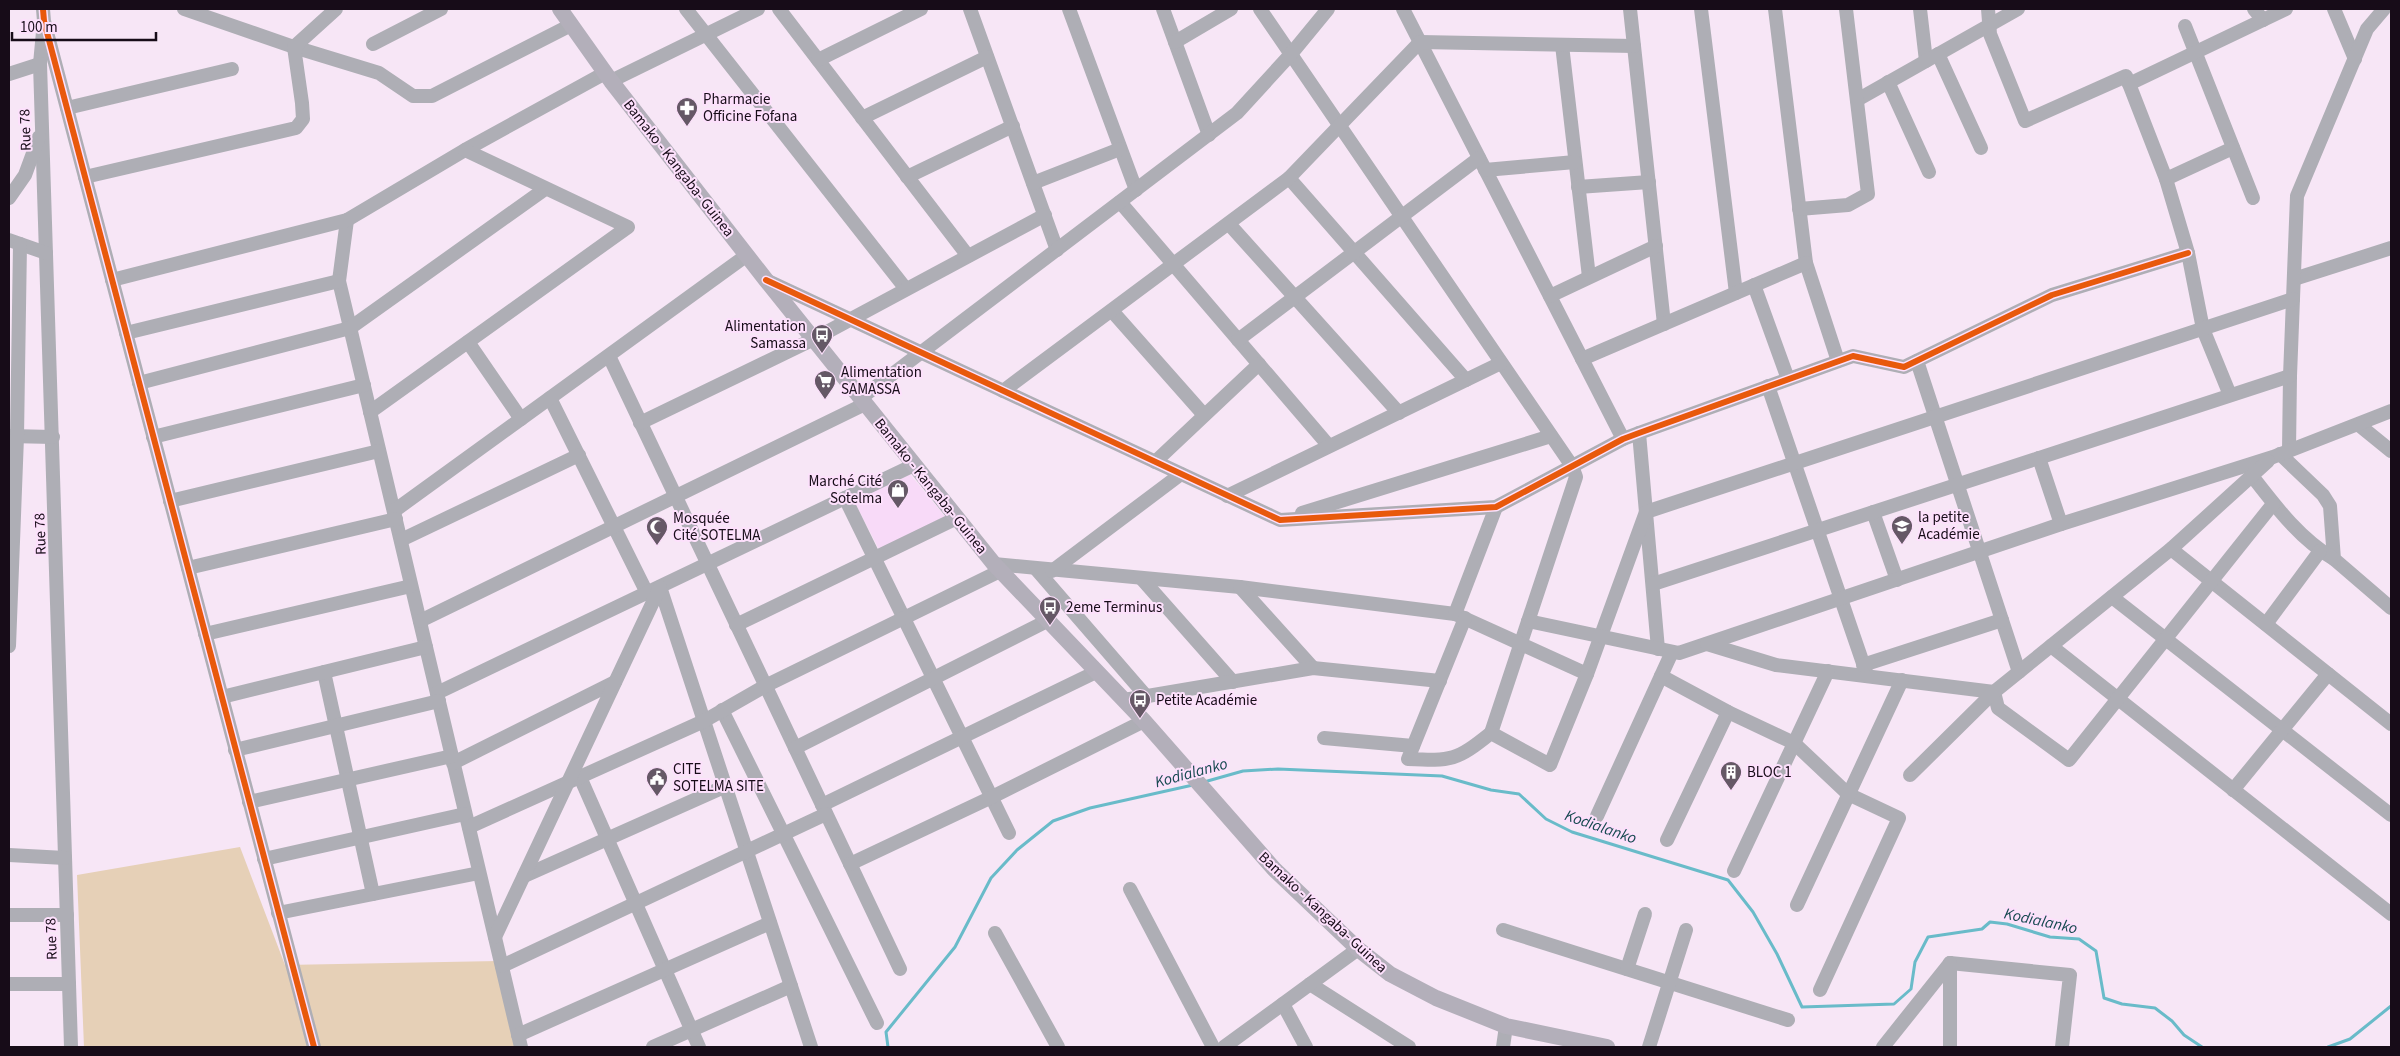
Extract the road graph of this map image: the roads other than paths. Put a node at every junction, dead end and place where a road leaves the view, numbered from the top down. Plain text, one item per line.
1 (184, 9) edge
2 (336, 9) edge
3 (441, 9) edge
4 (560, 9) edge
5 (686, 9) edge
6 (758, 9) edge
7 (779, 9) edge
8 (921, 9) edge
9 (970, 9) edge
10 (1068, 9) edge
11 (1163, 9) edge
12 (1231, 9) edge
13 (1260, 9) edge
14 (1328, 9) edge
15 (1403, 9) edge
16 (1630, 9) edge
17 (1701, 9) edge
18 (1775, 9) edge
19 (1846, 9) edge
20 (1920, 9) edge
21 (1988, 9) edge
22 (2018, 9) edge
23 (2286, 9) edge
24 (2334, 9) edge
25 (2384, 9) edge
26 (2258, 14) edge
27 (43, 15) edge
28 (571, 25) junction
29 (1989, 25) junction
30 (2185, 26) dead end
31 (706, 34) junction
32 (1175, 42) junction
33 (1420, 42) junction
34 (373, 44) dead end
35 (1562, 46) junction
36 (1634, 46) junction
37 (294, 47) junction
38 (2195, 52) junction
39 (1291, 54) junction
40 (987, 57) junction
41 (1932, 58) junction
42 (2355, 59) junction
43 (818, 60) junction
44 (40, 64) junction
45 (232, 69) dead end
46 (9, 74) edge
47 (608, 77) junction
48 (1888, 82) junction
49 (2129, 84) junction
50 (1857, 100) junction
51 (66, 108) junction
52 (862, 118) junction
53 (1013, 126) junction
54 (1340, 126) junction
55 (42, 131) junction
56 (1209, 135) junction
57 (1982, 148) dead end
58 (2233, 148) junction
59 (1120, 149) junction
60 (465, 150) junction
61 (1575, 162) junction
62 (1482, 164) junction
63 (1929, 172) dead end
64 (85, 177) junction
65 (908, 177) junction
66 (1289, 178) junction
67 (2166, 179) junction
68 (1649, 182) junction
69 (1033, 183) junction
70 (1578, 187) junction
71 (545, 189) junction
72 (1136, 190) junction
73 (9, 198) edge
74 (2253, 198) dead end
75 (1120, 202) junction
76 (1799, 209) junction
77 (1045, 215) junction
78 (1401, 216) junction
79 (347, 220) junction
80 (1229, 224) junction
81 (15, 242) edge
82 (1656, 246) junction
83 (2391, 248) edge
84 (1057, 250) junction
85 (1354, 251) junction
86 (46, 253) junction
87 (2188, 253) junction
88 (747, 256) junction
89 (968, 256) junction
90 (1806, 263) junction
91 (1174, 265) junction
92 (1589, 277) junction
93 (2294, 279) junction
94 (112, 280) junction
95 (766, 280) junction
96 (339, 281) junction
97 (1754, 285) junction
98 (906, 289) junction
99 (1736, 293) junction
100 (1294, 296) junction
101 (1550, 296) junction
102 (2293, 299) junction
103 (1112, 311) junction
104 (850, 319) junction
105 (1664, 324) junction
106 (350, 328) junction
107 (2203, 329) junction
108 (126, 332) junction
109 (814, 340) junction
110 (1238, 340) junction
111 (468, 342) junction
112 (921, 352) junction
113 (608, 356) junction
114 (1582, 359) junction
115 (1838, 361) junction
116 (1917, 361) junction
117 (1501, 363) junction
118 (1258, 364) junction
119 (2290, 376) junction
120 (1788, 379) junction
121 (1466, 380) junction
122 (139, 383) junction
123 (364, 386) junction
124 (1768, 386) junction
125 (1003, 391) junction
126 (2230, 395) junction
127 (550, 398) junction
128 (863, 401) junction
129 (2391, 411) edge
130 (370, 412) junction
131 (1398, 413) junction
132 (1204, 415) junction
133 (1935, 418) junction
134 (521, 419) junction
135 (640, 423) junction
136 (2359, 425) junction
137 (1639, 433) junction
138 (1551, 436) junction
139 (13, 437) edge
140 (53, 437) junction
141 (153, 437) junction
142 (1623, 439) junction
143 (1329, 446) junction
144 (380, 451) junction
145 (2391, 451) edge
146 (2281, 454) junction
147 (579, 455) junction
148 (2038, 458) junction
149 (1155, 462) junction
150 (1795, 464) junction
151 (914, 466) junction
152 (1572, 466) junction
153 (1181, 474) junction
154 (2252, 476) junction
155 (1957, 485) junction
156 (1227, 496) junction
157 (676, 497) junction
158 (845, 498) junction
159 (170, 501) junction
160 (2273, 504) junction
161 (1496, 507) junction
162 (1646, 512) junction
163 (1874, 512) junction
164 (395, 515) junction
165 (957, 518) junction
166 (1280, 520) junction
167 (2061, 524) junction
168 (614, 527) junction
169 (1817, 530) junction
170 (401, 540) junction
171 (2171, 549) junction
172 (2320, 551) junction
173 (1979, 552) junction
174 (874, 558) junction
175 (2334, 559) junction
176 (708, 564) junction
177 (188, 568) junction
178 (997, 568) junction
179 (1036, 569) junction
180 (1052, 570) junction
181 (1142, 578) junction
182 (1897, 580) junction
183 (2212, 581) junction
184 (1653, 584) junction
185 (412, 586) junction
186 (660, 587) junction
187 (1240, 587) junction
188 (647, 593) junction
189 (2112, 597) junction
190 (1841, 599) junction
191 (2391, 608) edge
192 (1460, 616) junction
193 (904, 618) junction
194 (2002, 620) junction
195 (420, 621) junction
196 (1047, 621) junction
197 (1528, 621) junction
198 (2266, 624) junction
199 (736, 625) junction
200 (205, 634) junction
201 (1601, 637) junction
202 (2166, 639) junction
203 (1521, 643) junction
204 (1707, 644) junction
205 (9, 646) edge
206 (2051, 646) junction
207 (426, 647) junction
208 (1665, 651) junction
209 (1313, 668) junction
210 (1865, 670) junction
211 (1828, 671) junction
212 (324, 672) junction
213 (1096, 672) junction
214 (2019, 672) junction
215 (1587, 674) junction
216 (2328, 674) junction
217 (1661, 676) junction
218 (933, 678) junction
219 (1440, 680) junction
220 (1902, 680) junction
221 (615, 682) junction
222 (1233, 682) junction
223 (765, 686) junction
224 (1994, 692) junction
225 (1146, 696) junction
226 (222, 697) junction
227 (438, 697) junction
228 (1124, 700) junction
229 (2118, 700) junction
230 (722, 710) junction
231 (1728, 712) junction
232 (704, 720) junction
233 (1144, 721) junction
234 (2391, 724) edge
235 (336, 726) junction
236 (2282, 730) junction
237 (1491, 733) junction
238 (962, 738) junction
239 (1324, 738) dead end
240 (1794, 743) junction
241 (1413, 746) junction
242 (795, 748) junction
243 (236, 750) junction
244 (453, 760) junction
245 (1910, 775) dead end
246 (574, 779) junction
247 (348, 780) junction
248 (726, 786) junction
249 (2233, 790) junction
250 (1848, 794) junction
251 (992, 798) junction
252 (249, 802) junction
253 (824, 810) junction
254 (2391, 815) edge
255 (1597, 816) dead end
256 (467, 820) junction
257 (1009, 833) dead end
258 (783, 835) junction
259 (360, 837) junction
260 (607, 838) junction
261 (1667, 840) dead end
262 (747, 852) junction
263 (9, 855) edge
264 (65, 858) junction
265 (264, 858) junction
266 (850, 864) junction
267 (1734, 870) dead end
268 (480, 873) junction
269 (524, 876) junction
270 (1130, 889) dead end
271 (373, 894) junction
272 (636, 904) junction
273 (1797, 904) dead end
274 (278, 913) junction
275 (1645, 914) dead end
276 (2391, 914) edge
277 (9, 915) edge
278 (67, 915) junction
279 (770, 924) junction
280 (1503, 930) dead end
281 (1686, 930) dead end
282 (994, 933) dead end
283 (495, 937) junction
284 (1358, 948) junction
285 (1950, 963) junction
286 (502, 966) junction
287 (900, 968) dead end
288 (1627, 969) junction
289 (666, 970) junction
290 (1669, 983) junction
291 (9, 984) edge
292 (69, 984) junction
293 (1310, 984) junction
294 (791, 986) junction
295 (1820, 990) dead end
296 (1283, 1004) junction
297 (1788, 1020) dead end
298 (877, 1023) dead end
299 (1506, 1026) junction
300 (692, 1030) junction
301 (519, 1041) edge
302 (1402, 1046) edge
303 (71, 1047) edge
304 (314, 1047) edge
305 (653, 1047) edge
306 (700, 1047) edge
307 (811, 1047) edge
308 (1058, 1047) edge
309 (1213, 1047) edge
310 (1224, 1047) edge
311 (1306, 1047) edge
312 (1503, 1047) edge
313 (1607, 1047) edge
314 (1649, 1047) edge
315 (1883, 1047) edge
316 (1950, 1047) edge
317 (2062, 1047) edge

1 - 37 street
2 - 37 street
3 - 34 street
4 - 28 main road, Bamako - Kangaba- Guinea
5 - 31 street
6 - 31 street
7 - 43 street
8 - 43 street
9 - 40 street
10 - 59 street
11 - 32 street
12 - 32 street
13 - 39 street
14 - 39 street
15 - 33 street
16 - 36 street
17 - 99 street
18 - 76 street
19 - 50 street
20 - 41 street
21 - 29 street
22 - 29 street
23 - 26 street
24 - 42 street
25 - 42 street
26 - 38 street
27 - 44 street, Rue 78
27 - 51 street
28 - 37 street
28 - 47 main road, Bamako - Kangaba- Guinea
29 - 41 street
29 - 49 street
30 - 38 street
31 - 47 street
31 - 98 street
32 - 56 street
33 - 35 street
33 - 54 street
33 - 62 street
35 - 36 street
35 - 61 street
36 - 68 street
37 - 64 street
38 - 49 street
38 - 58 street
39 - 54 street
39 - 56 street
40 - 52 street
40 - 53 street
41 - 48 street
41 - 57 street
42 - 93 street
43 - 52 street
44 - 46 street
44 - 55 street, Rue 78
45 - 51 street
47 - 60 street
47 - 88 main road, Bamako - Kangaba- Guinea
48 - 50 street
48 - 63 street
49 - 67 street
50 - 76 street
51 - 64 street
52 - 65 street
53 - 65 street
53 - 69 street
54 - 66 street
54 - 78 street
55 - 73 street
55 - 86 street, Rue 78
56 - 72 street
58 - 67 street
58 - 74 street
59 - 69 street
59 - 72 street
60 - 71 street
60 - 79 street
61 - 62 street
61 - 70 street
62 - 78 street
62 - 101 street
64 - 94 street
65 - 89 street
66 - 80 street
66 - 85 street
67 - 87 street
68 - 70 street
68 - 82 street
69 - 77 street
70 - 92 street
71 - 106 street
71 - 111 street
72 - 75 street
75 - 84 street
75 - 91 street
76 - 90 street
77 - 84 street
77 - 89 street
78 - 85 street
78 - 117 street
79 - 94 street
79 - 96 street
80 - 91 street
80 - 100 street
81 - 86 street
81 - 139 street
82 - 92 street
82 - 105 street
83 - 93 street
84 - 112 street
85 - 100 street
85 - 121 street
86 - 140 street, Rue 78
87 - 107 street
87 - 116 street
88 - 95 main road, Bamako - Kangaba- Guinea
88 - 113 street
89 - 98 street
90 - 97 street
90 - 115 street
91 - 103 street
91 - 110 street
92 - 101 street
93 - 102 street
94 - 108 street
95 - 104 street
95 - 109 main road, Bamako - Kangaba- Guinea
96 - 106 street
96 - 108 street
97 - 99 street
97 - 120 street
98 - 104 street
99 - 105 street
100 - 110 street
100 - 131 street
101 - 114 street
102 - 107 street
102 - 119 street
103 - 125 street
103 - 132 street
104 - 109 street
104 - 112 street
105 - 114 street
106 - 122 street
106 - 123 street
107 - 126 street
107 - 133 street
108 - 122 street
109 - 128 main road, Bamako - Kangaba- Guinea
109 - 135 street
110 - 118 street
111 - 130 street
111 - 134 street
112 - 125 street
112 - 128 street
113 - 127 street
113 - 135 street
114 - 142 street
115 - 116 street
115 - 120 street
116 - 133 street
117 - 121 street
117 - 138 street
118 - 132 street
118 - 143 street
119 - 126 street
119 - 146 street
120 - 124 street
121 - 131 street
122 - 141 street
123 - 130 street
123 - 141 street
124 - 137 street
124 - 150 street
125 - 149 street
126 - 148 street
127 - 134 street
127 - 147 street
128 - 151 main road, Bamako - Kangaba- Guinea
128 - 157 street
129 - 136 street
130 - 144 street
131 - 143 street
132 - 149 street
133 - 150 street
133 - 155 street
134 - 164 street
135 - 157 street
136 - 145 street
136 - 146 street
137 - 142 street
137 - 162 street
138 - 152 street
138 - 166 street
139 - 140 street
139 - 205 street
140 - 264 street, Rue 78
141 - 159 street
142 - 152 street
143 - 156 street
144 - 159 street
144 - 164 street
146 - 154 street
146 - 167 street
146 - 175 street
147 - 168 street
147 - 170 street
148 - 155 street
148 - 167 street
149 - 153 street
150 - 162 street
150 - 169 street
151 - 158 street
151 - 165 main road, Bamako - Kangaba- Guinea
152 - 161 street
152 - 197 street
153 - 156 street
153 - 180 street
154 - 160 street
154 - 171 street
155 - 163 street
155 - 173 street
156 - 166 street
157 - 168 street
157 - 176 street
158 - 174 street
158 - 176 street
159 - 177 street
160 - 172 street
160 - 183 street
161 - 166 street
161 - 192 street
162 - 184 street
162 - 201 street
163 - 169 street
163 - 182 street
164 - 170 street
164 - 177 street
165 - 174 street
165 - 178 main road, Bamako - Kangaba- Guinea
167 - 173 street
168 - 188 street
168 - 195 street
169 - 184 street
169 - 190 street
170 - 185 street
171 - 183 street
171 - 189 street
172 - 175 street
172 - 198 street
173 - 182 street
173 - 194 street
174 - 193 street
174 - 199 street
175 - 191 street
176 - 186 street
176 - 199 street
177 - 200 street
178 - 179 street
178 - 193 street
178 - 196 main road, Bamako - Kangaba- Guinea
179 - 180 street
179 - 225 street
180 - 181 street
181 - 187 street
181 - 222 street
182 - 190 street
183 - 198 street
183 - 202 street
184 - 208 street
185 - 195 street
185 - 200 street
186 - 188 street
186 - 221 street
186 - 232 street
187 - 192 street
187 - 209 street
188 - 227 street
189 - 202 street
189 - 206 street
190 - 204 street
190 - 210 street
192 - 203 street
192 - 219 street
193 - 218 street
193 - 223 street
194 - 210 street
194 - 214 street
195 - 207 street
196 - 213 main road, Bamako - Kangaba- Guinea
196 - 218 street
197 - 201 street
197 - 203 street
198 - 216 street
199 - 223 street
200 - 226 street
201 - 208 street
201 - 215 street
202 - 229 street
202 - 236 street
203 - 215 street
203 - 237 street
204 - 208 street
204 - 211 street
206 - 214 street
206 - 229 street
207 - 212 street
207 - 227 street
208 - 217 street
209 - 219 street
209 - 222 street
210 - 211 street
210 - 220 street
211 - 240 street
212 - 226 street
212 - 235 street
213 - 228 main road, Bamako - Kangaba- Guinea
213 - 238 street
214 - 224 street
215 - 237 street
216 - 234 street
216 - 236 street
217 - 231 street
217 - 255 street
218 - 238 street
218 - 242 street
219 - 241 street
220 - 224 street
220 - 250 street
221 - 244 street
221 - 246 street
222 - 225 street
223 - 230 street
223 - 242 street
224 - 229 street
224 - 245 street
225 - 228 street
226 - 243 street
227 - 235 street
227 - 244 street
228 - 233 main road, Bamako - Kangaba- Guinea
229 - 249 street
230 - 232 street
230 - 258 street
231 - 240 street
231 - 261 street
232 - 246 street
232 - 248 street
233 - 251 street
233 - 284 main road, Bamako - Kangaba- Guinea
235 - 243 street
235 - 247 street
236 - 249 street
236 - 254 street
237 - 241 street
238 - 251 street
238 - 253 street
239 - 241 street
240 - 250 street
240 - 267 street
242 - 253 street
243 - 252 street
244 - 247 street
244 - 256 street
246 - 256 street
246 - 260 street
246 - 269 street
247 - 252 street
247 - 259 street
248 - 260 street
248 - 262 street
249 - 276 street
250 - 273 street
250 - 295 street
251 - 257 street
251 - 266 street
252 - 265 street
253 - 258 street
253 - 266 street
256 - 259 street
256 - 268 street
258 - 262 street
258 - 298 street
259 - 265 street
259 - 271 street
260 - 269 street
260 - 272 street
262 - 272 street
262 - 279 street
263 - 264 street
264 - 278 street, Rue 78
265 - 274 street
266 - 287 street
268 - 271 street
268 - 283 street
269 - 283 street
270 - 309 street
271 - 274 street
272 - 286 street
272 - 289 street
274 - 304 street
275 - 288 street
277 - 278 street
278 - 292 street, Rue 78
279 - 289 street
279 - 294 street
280 - 288 street
281 - 290 street
282 - 308 street
283 - 286 street
284 - 293 street
284 - 299 main road, Bamako - Kangaba- Guinea
285 - 315 street
285 - 316 street
285 - 317 street
286 - 301 street
288 - 290 street
289 - 300 street
289 - 301 street
290 - 297 street
290 - 314 street
291 - 292 street
292 - 303 street, Rue 78
293 - 296 street
293 - 302 street
294 - 300 street
294 - 307 street
296 - 310 street
296 - 311 street
299 - 312 street
299 - 313 main road, Bamako - Kangaba- Guinea
300 - 305 street
300 - 306 street

